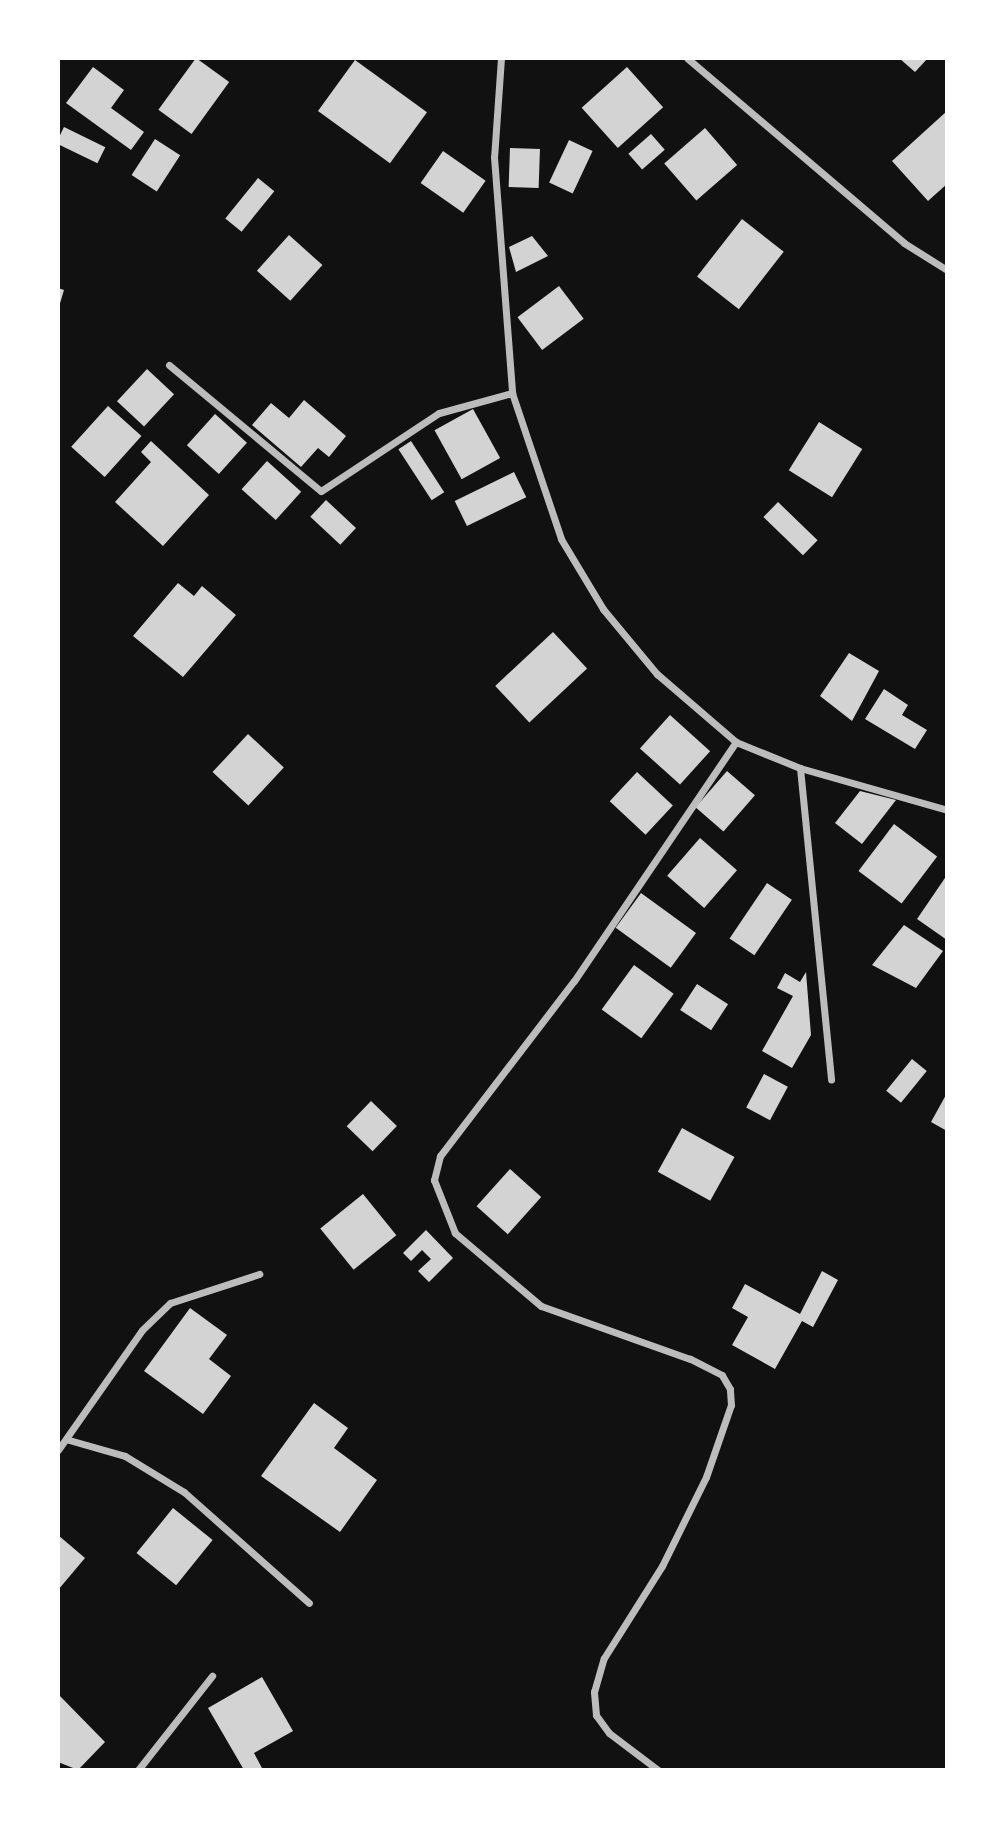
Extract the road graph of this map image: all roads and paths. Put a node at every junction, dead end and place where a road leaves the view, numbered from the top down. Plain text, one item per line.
1 (501, 58) edge
2 (687, 58) edge
3 (947, 270) edge
4 (169, 365) dead end
5 (512, 393) junction
6 (736, 742) junction
7 (800, 768) junction
8 (947, 810) edge
9 (831, 1079) dead end
10 (259, 1274) dead end
11 (69, 1440) junction
12 (58, 1450) edge
13 (309, 1603) dead end
14 (212, 1676) dead end
15 (138, 1770) edge
16 (658, 1770) edge

1 - 5 street
2 - 3 street
4 - 5 street
5 - 6 street
6 - 7 street
6 - 16 street
7 - 8 street
7 - 9 street
10 - 11 street
11 - 12 street
11 - 13 street
14 - 15 street

